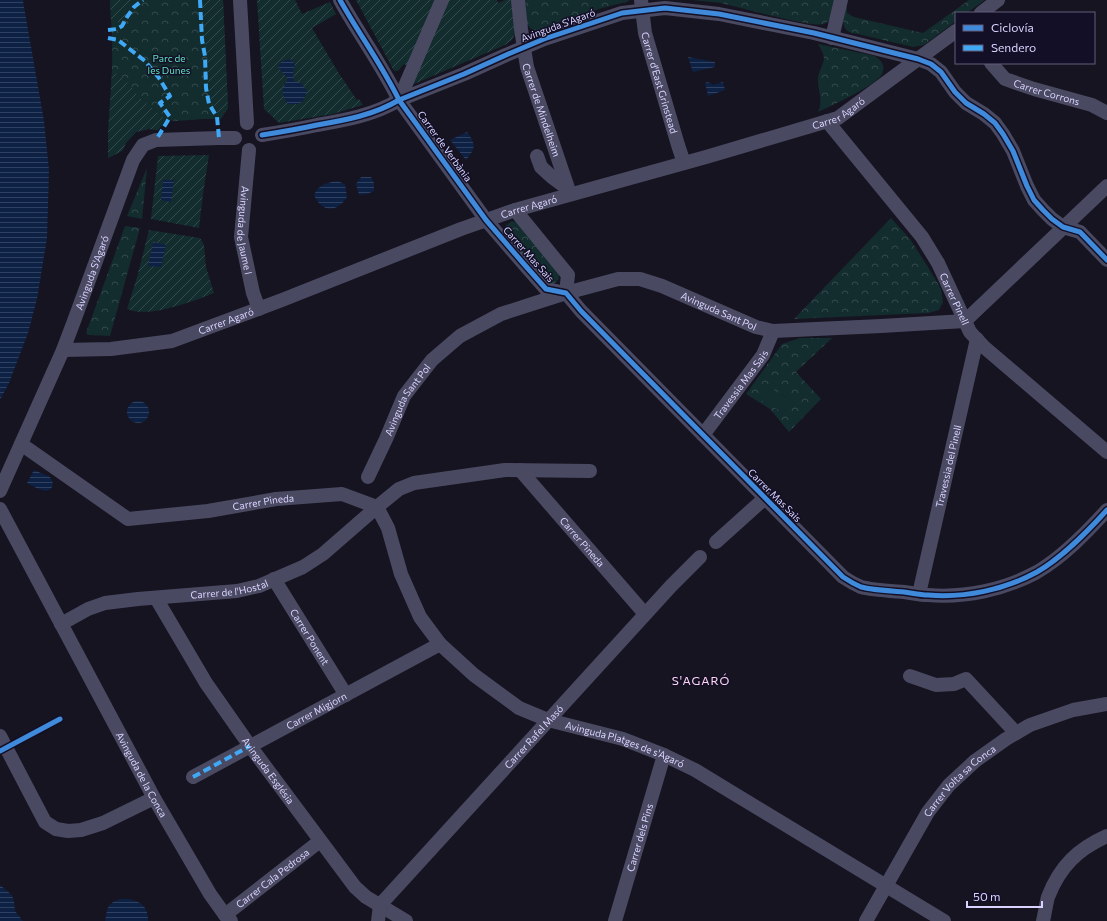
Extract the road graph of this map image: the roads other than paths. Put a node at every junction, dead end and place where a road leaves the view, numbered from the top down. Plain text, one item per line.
1 (240, 0) edge
2 (340, 0) edge
3 (349, 0) edge
4 (442, 0) edge
5 (518, 0) edge
6 (841, 0) edge
7 (998, 0) edge
8 (641, 5) edge
9 (981, 12) edge
10 (955, 32) edge
11 (832, 38) junction
12 (524, 48) junction
13 (918, 58) junction
14 (992, 64) edge
15 (399, 100) junction
16 (1107, 113) edge
17 (827, 121) junction
18 (247, 123) junction
19 (262, 135) junction
20 (235, 138) junction
21 (249, 150) junction
22 (684, 163) junction
23 (537, 164) dead end
24 (1107, 186) edge
25 (568, 191) junction
26 (515, 210) junction
27 (486, 220) junction
28 (1063, 227) junction
29 (1107, 260) edge
30 (566, 293) junction
31 (259, 309) junction
32 (965, 320) junction
33 (773, 331) junction
34 (977, 339) junction
35 (63, 350) junction
36 (703, 435) junction
37 (21, 444) junction
38 (1107, 452) edge
39 (520, 470) junction
40 (590, 470) dead end
41 (368, 477) dead end
42 (1, 489) edge
43 (765, 498) junction
44 (377, 506) junction
45 (0, 509) edge
46 (1107, 510) edge
47 (716, 542) dead end
48 (700, 557) dead end
49 (274, 579) junction
50 (919, 594) junction
51 (156, 598) junction
52 (645, 614) junction
53 (61, 624) junction
54 (440, 644) junction
55 (910, 676) dead end
56 (346, 695) junction
57 (1107, 704) edge
58 (548, 720) junction
59 (1016, 734) junction
60 (0, 736) edge
61 (250, 746) junction
62 (664, 755) junction
63 (193, 777) dead end
64 (154, 798) junction
65 (1107, 836) edge
66 (320, 841) junction
67 (887, 886) junction
68 (380, 905) junction
69 (228, 918) edge
70 (378, 921) edge
71 (406, 921) edge
72 (615, 921) edge
73 (866, 921) edge
74 (944, 921) edge
75 (1043, 921) edge

1 - 18 street
2 - 15 street, Carrer de Verbània
3 - 15 street, Carrer de Verbània
4 - 15 street
5 - 12 street, Carrer de Mindelheim
6 - 11 street
7 - 9 street
8 - 11 street, Avinguda S'Agaró
8 - 12 street, Avinguda S'Agaró
8 - 22 street, Carrer d'East Grinstead
10 - 13 street, Carrer Agaró
11 - 13 street, Avinguda S'Agaró
12 - 15 street, Avinguda S'Agaró
12 - 25 street, Carrer de Mindelheim
13 - 17 street, Carrer Agaró
13 - 28 street, Avinguda S'Agaró
14 - 16 street, Carrer Corrons
15 - 19 street, Avinguda S'Agaró
15 - 27 street, Carrer de Verbània
17 - 22 street, Carrer Agaró
17 - 32 street, Carrer Pinell
18 - 19 street
18 - 20 street
19 - 21 street
20 - 21 street
20 - 35 street, Avinguda S'Agaró
21 - 31 street, Avinguda de Jaume I
22 - 25 street, Carrer Agaró
23 - 25 street
24 - 28 street
25 - 26 street, Carrer Agaró
26 - 27 street, Carrer Agaró
26 - 30 street, Carrer Mas Sais
27 - 30 street, Carrer Mas Sais
27 - 31 street, Carrer Agaró
28 - 29 street, Avinguda S'Agaró
28 - 32 street
30 - 33 street, Avinguda Sant Pol
30 - 36 street, Carrer Mas Sais
30 - 41 street, Avinguda Sant Pol
31 - 35 street, Carrer Agaró
32 - 33 street, Avinguda Sant Pol
32 - 34 street, Carrer Pinell
33 - 36 street, Travessia Mas Sais
34 - 38 street, Carrer Pinell
34 - 50 street, Travessia del Pinell
35 - 37 street, Avinguda S'Agaró
36 - 43 street, Carrer Mas Sais
37 - 42 street, Avinguda S'Agaró
37 - 44 street, Carrer Pineda
39 - 40 street
39 - 44 street
39 - 52 street, Carrer Pineda
43 - 47 street
43 - 50 street, Carrer Mas Sais
44 - 49 street, Carrer de l'Hostal
44 - 54 street, Avinguda Platges de s'Agaró
45 - 53 street, Avinguda de la Conca
46 - 50 street, Carrer Mas Sais
48 - 52 street, Carrer Rafel Masó
49 - 51 street, Carrer de l'Hostal
49 - 56 street, Carrer Ponent
51 - 53 street, Carrer de l'Hostal
51 - 61 street, Avinguda Església
52 - 58 street, Carrer Rafel Masó
53 - 64 street, Avinguda de la Conca
54 - 56 street, Carrer Migjorn
54 - 58 street, Avinguda Platges de s'Agaró
55 - 59 street
56 - 61 street, Carrer Migjorn
57 - 59 street, Carrer Volta sa Conca
58 - 62 street, Avinguda Platges de s'Agaró
58 - 68 street, Carrer Rafel Masó
59 - 67 street, Carrer Volta sa Conca
60 - 64 street
61 - 63 street, Carrer Migjorn
61 - 66 street, Avinguda Església
62 - 67 street, Avinguda Platges de s'Agaró
62 - 72 street, Carrer dels Pins
64 - 69 street, Avinguda de la Conca
65 - 75 street
66 - 68 street, Avinguda Església
66 - 69 street, Carrer Cala Pedrosa
67 - 73 street, Carrer Volta sa Conca
67 - 74 street, Avinguda Platges de s'Agaró
68 - 70 street
68 - 71 street, Avinguda Església

